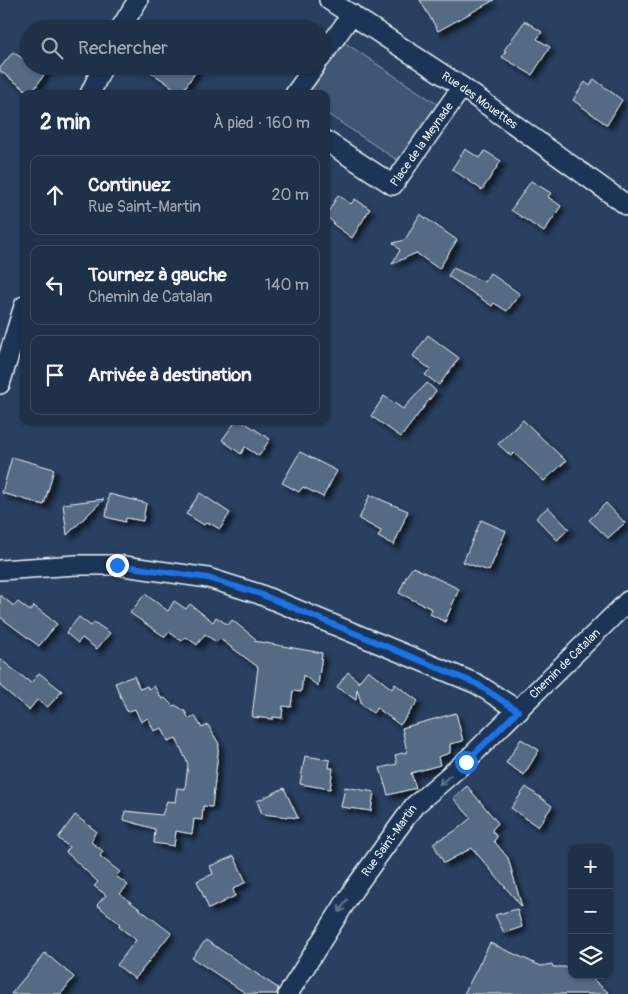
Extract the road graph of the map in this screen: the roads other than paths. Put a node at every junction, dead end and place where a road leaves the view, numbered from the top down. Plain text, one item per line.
1 (138, 0) edge
2 (329, 0) edge
3 (352, 14) junction
4 (126, 20) edge
5 (330, 45) edge
6 (98, 75) edge
7 (309, 75) edge
8 (462, 86) junction
9 (92, 90) edge
10 (298, 90) edge
11 (330, 144) edge
12 (628, 206) edge
13 (20, 317) edge
14 (3, 363) edge
15 (0, 384) edge
16 (5, 568) edge
17 (628, 601) edge
18 (518, 711) junction
19 (288, 994) edge

1 - 4 street
2 - 3 street, Rue des Mouettes
3 - 5 street
3 - 8 street, Rue des Mouettes
6 - 9 street
7 - 10 street
8 - 11 street, Place de la Meynade
8 - 12 street, Rue des Mouettes
13 - 14 street
14 - 15 street
16 - 18 street
17 - 18 street, Chemin de Catalan
18 -> 19 street, Rue Saint-Martin

